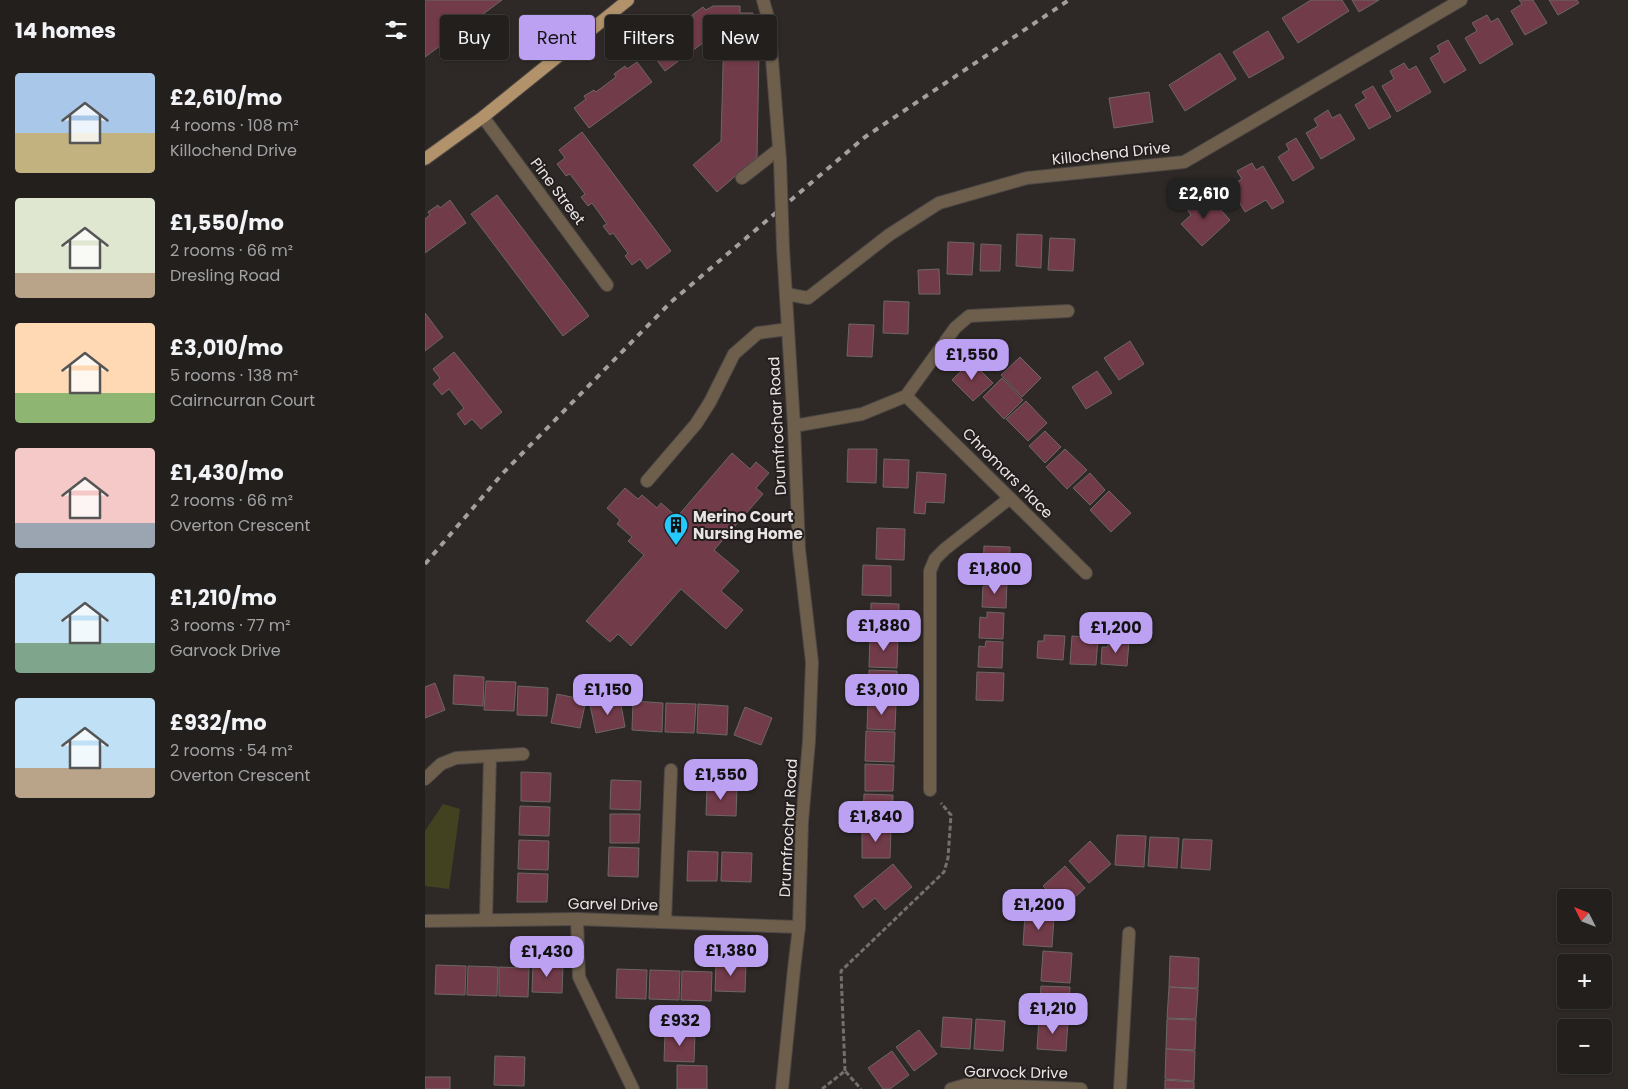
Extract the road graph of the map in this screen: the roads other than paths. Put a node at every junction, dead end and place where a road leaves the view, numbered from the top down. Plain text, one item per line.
1 (628, 0) edge
2 (763, 0) edge
3 (1461, 0) edge
4 (483, 117) junction
5 (780, 155) junction
6 (425, 159) edge
7 (742, 178) dead end
8 (607, 285) dead end
9 (786, 294) junction
10 (1068, 311) dead end
11 (788, 330) junction
12 (906, 396) junction
13 (794, 426) junction
14 (647, 481) dead end
15 (1010, 498) junction
16 (1086, 573) dead end
17 (523, 754) dead end
18 (490, 756) junction
19 (671, 770) dead end
20 (425, 779) edge
21 (930, 790) road end
22 (577, 919) junction
23 (486, 920) junction
24 (425, 921) edge
25 (665, 921) junction
26 (799, 927) junction
27 (1129, 933) dead end
28 (633, 1089) edge
29 (782, 1089) edge
30 (951, 1089) edge
31 (1081, 1089) edge
32 (1120, 1089) edge

1 - 4 main road
2 - 5 street, Drumfrochar Road
3 - 9 street, Killochend Drive
4 - 6 main road
4 - 8 street, Pine Street
5 - 7 street
5 - 9 street, Drumfrochar Road, bridge
9 - 11 street, Drumfrochar Road
10 - 12 street
11 - 13 street, Drumfrochar Road
11 - 14 street
12 - 13 street
12 - 15 street, Chromars Place
13 - 26 street, Drumfrochar Road
15 - 16 street, Chromars Place
15 - 21 street
17 - 18 street
18 - 20 street
18 - 23 street
19 - 25 street
22 - 23 street, Garvel Drive
22 - 25 street, Garvel Drive
22 - 28 street
23 - 24 street, Garvel Drive
25 - 26 street, Garvel Drive
26 - 29 street, Drumfrochar Road
27 - 32 street
30 - 31 street, Garvock Drive

